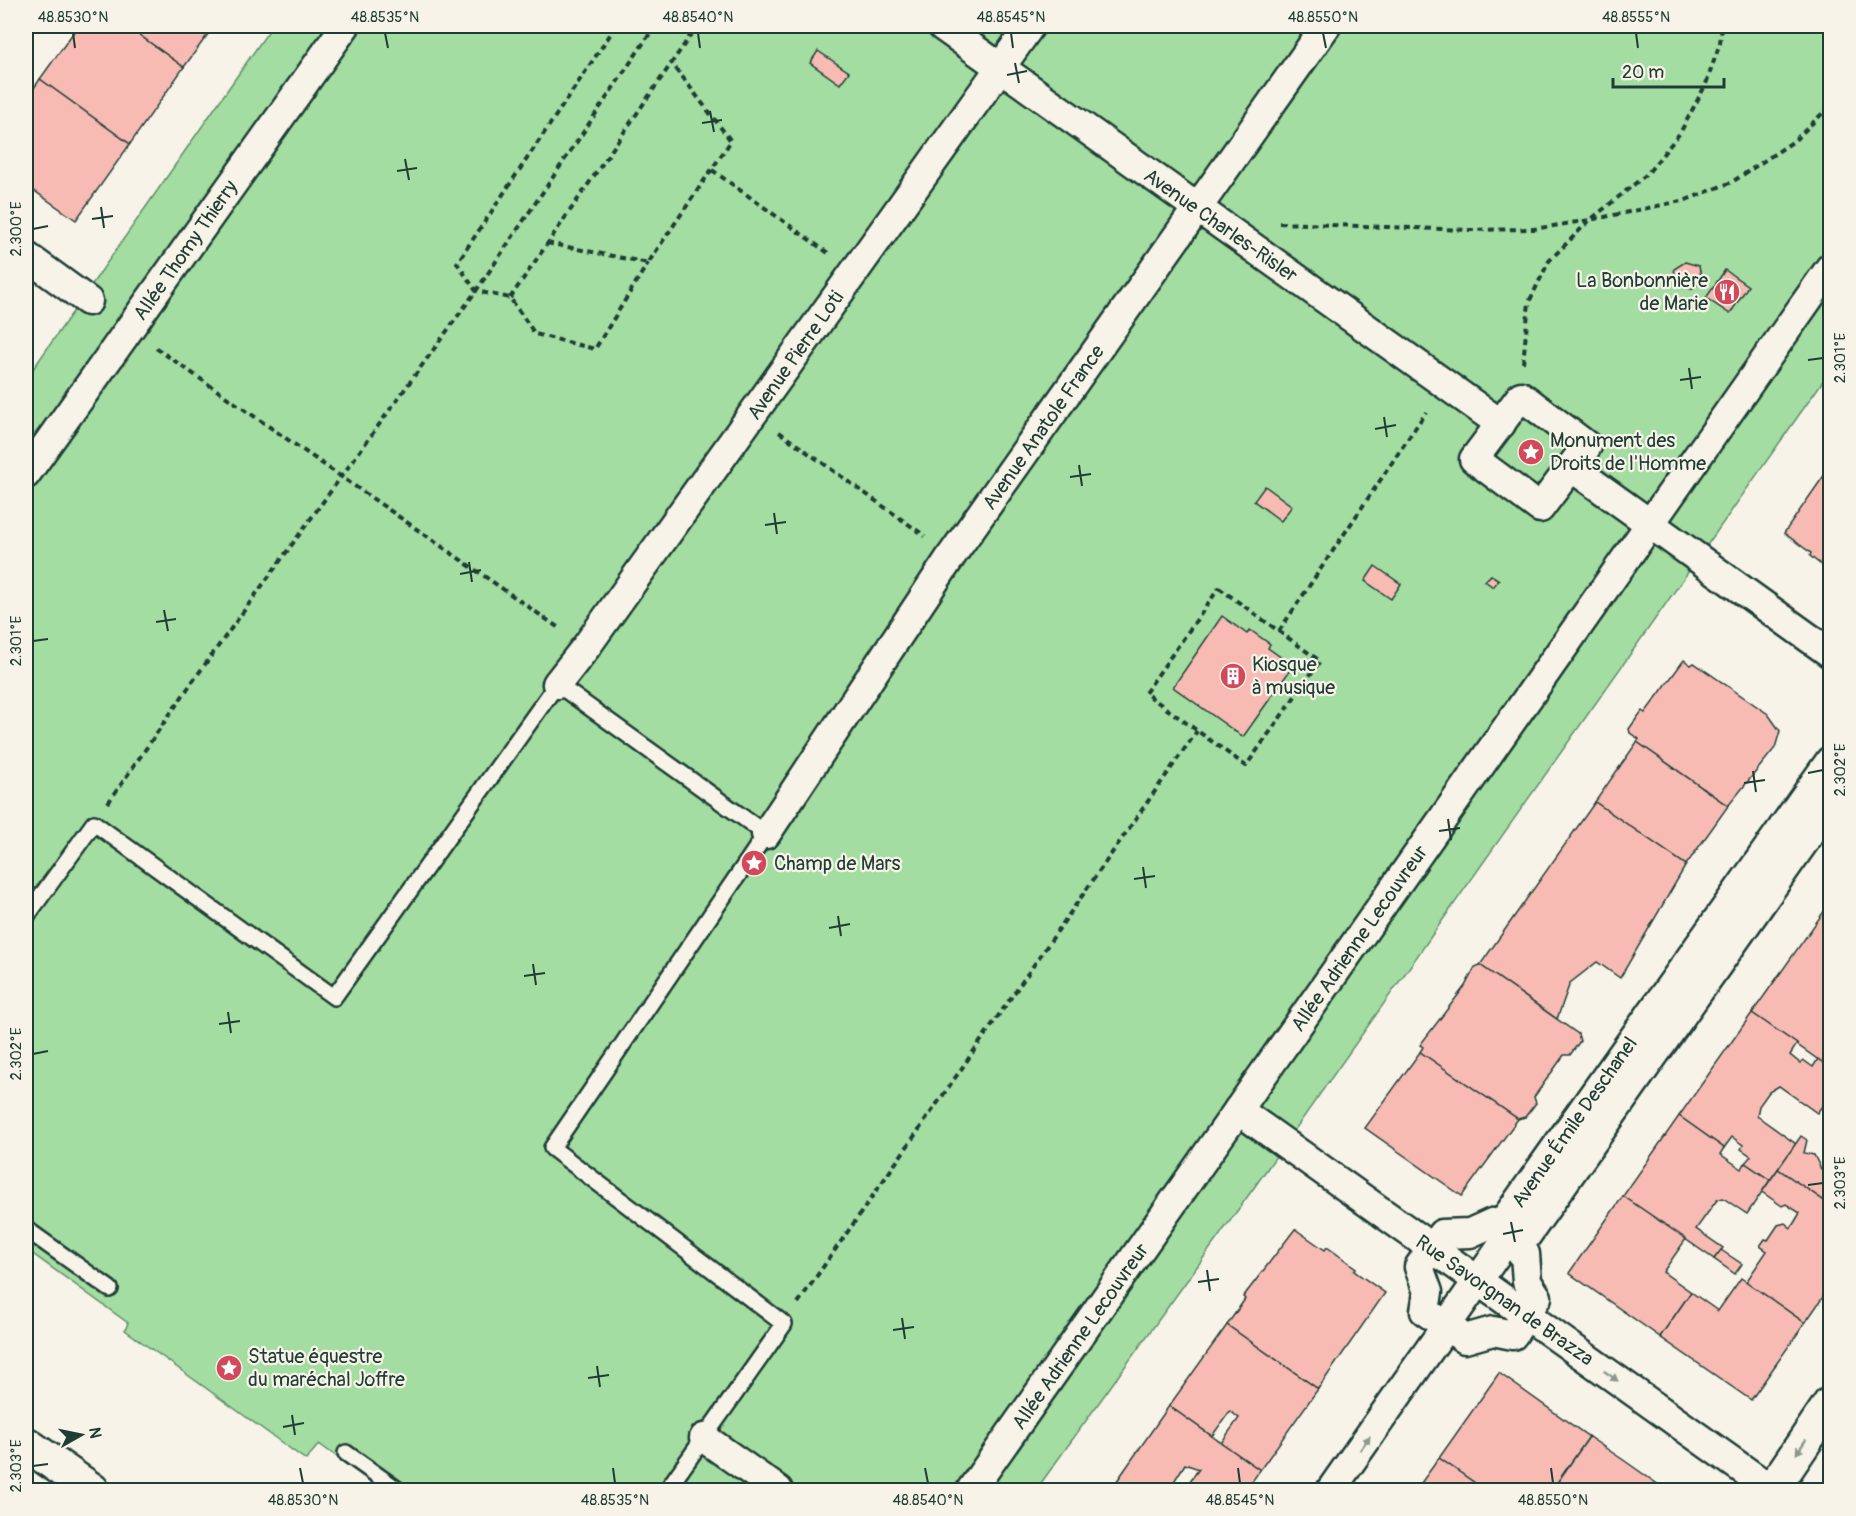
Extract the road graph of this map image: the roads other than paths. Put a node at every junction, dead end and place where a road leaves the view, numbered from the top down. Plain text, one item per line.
1 (345, 26) edge
2 (942, 26) edge
3 (1030, 26) edge
4 (1326, 26) edge
5 (1000, 67) junction
6 (1198, 208) junction
7 (26, 256) edge
8 (1830, 268) edge
9 (88, 301) dead end
10 (1501, 424) junction
11 (1571, 467) junction
12 (26, 474) edge
13 (1650, 524) junction
14 (1830, 653) edge
15 (557, 684) junction
16 (1830, 761) edge
17 (1830, 777) edge
18 (1830, 805) edge
19 (766, 834) junction
20 (26, 916) edge
21 (1238, 1110) junction
22 (26, 1229) edge
23 (1432, 1248) junction
24 (1478, 1281) junction
25 (111, 1289) dead end
26 (1526, 1315) junction
27 (1447, 1326) junction
28 (1830, 1404) edge
29 (704, 1438) junction
30 (26, 1444) edge
31 (346, 1453) dead end
32 (1772, 1490) edge
33 (92, 1491) edge
34 (398, 1491) edge
35 (667, 1491) edge
36 (778, 1491) edge
37 (971, 1491) edge
38 (1331, 1491) edge

1 - 12 street, Allée Thomy Thierry
2 - 5 street, Avenue Charles-Risler
3 - 5 street, Avenue Pierre Loti
4 - 6 street, Avenue Anatole France
5 - 6 street, Avenue Charles-Risler
5 - 15 street, Avenue Pierre Loti
6 - 10 street, Avenue Charles-Risler
6 - 19 street, Avenue Anatole France
7 - 9 street
8 - 13 street, Allée Adrienne Lecouvreur
10 - 11 street
10 - 11 street
11 - 13 street
13 - 14 street
13 - 21 street, Allée Adrienne Lecouvreur
15 - 19 lane
15 - 20 lane
16 - 23 street, Avenue Émile Deschanel
17 - 24 street, Avenue Émile Deschanel
18 - 26 street, Avenue Émile Deschanel
19 - 29 lane
21 - 23 street, Rue Savorgnan de Brazza
21 - 37 street, Allée Adrienne Lecouvreur
22 - 25 lane
23 - 24 street, Rue Savorgnan de Brazza
23 - 27 street
24 - 26 street, Rue Savorgnan de Brazza
24 - 27 street, Avenue Émile Deschanel
26 - 27 street
26 -> 32 street, Rue Savorgnan de Brazza
38 -> 27 street, Avenue Émile Deschanel
28 -> 32 main road
29 - 35 lane
29 - 36 street
30 - 33 main road
31 - 34 lane

